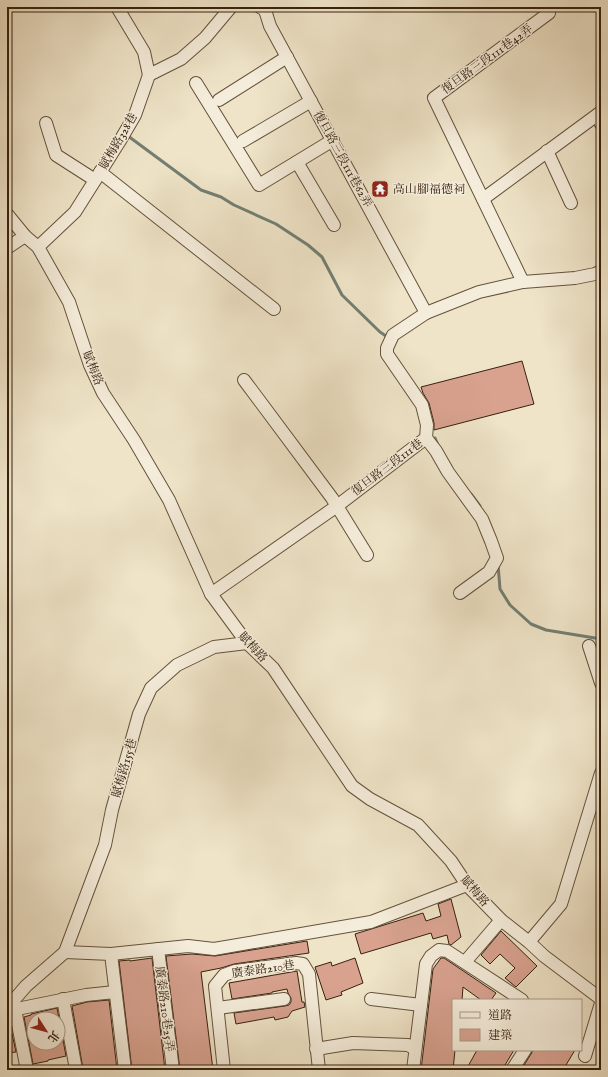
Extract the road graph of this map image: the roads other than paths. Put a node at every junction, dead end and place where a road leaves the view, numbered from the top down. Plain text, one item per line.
1 (117, 7) edge
2 (231, 7) edge
3 (260, 7) edge
4 (549, 13) dead end
5 (287, 57) junction
6 (149, 76) junction
7 (196, 83) dead end
8 (219, 100) dead end
9 (311, 101) junction
10 (601, 112) edge
11 (46, 123) dead end
12 (333, 140) junction
13 (243, 141) dead end
14 (548, 152) junction
15 (297, 162) junction
16 (97, 176) junction
17 (483, 199) junction
18 (572, 203) dead end
19 (7, 214) edge
20 (334, 225) dead end
21 (25, 236) junction
22 (38, 247) junction
23 (7, 248) edge
24 (601, 271) edge
25 (523, 282) junction
26 (274, 309) dead end
27 (426, 313) junction
28 (244, 380) dead end
29 (426, 438) junction
30 (336, 506) junction
31 (367, 555) dead end
32 (460, 593) dead end
33 (210, 594) junction
34 (247, 643) junction
35 (589, 646) dead end
36 (601, 683) edge
37 (601, 773) edge
38 (467, 884) junction
39 (501, 920) junction
40 (529, 942) junction
41 (158, 949) junction
42 (65, 952) junction
43 (111, 954) junction
44 (465, 962) junction
45 (115, 992) junction
46 (63, 999) junction
47 (284, 999) dead end
48 (371, 999) dead end
49 (520, 999) edge
50 (601, 1000) edge
51 (601, 1003) edge
52 (421, 1005) junction
53 (218, 1008) junction
54 (10, 1009) edge
55 (316, 1049) junction
56 (415, 1049) junction
57 (524, 1051) edge
58 (585, 1056) dead end
59 (75, 1064) dead end
60 (27, 1070) edge
61 (125, 1070) edge
62 (173, 1070) edge
63 (224, 1070) edge
64 (319, 1070) edge
65 (413, 1070) edge
66 (512, 1070) edge

1 - 6 street
2 - 6 street
3 - 5 street, 復旦路三段111巷62弄
4 - 17 street, 復旦路三段111巷42弄
5 - 8 street
5 - 9 street, 復旦路三段111巷62弄
6 - 16 street, 賦梅路328巷
7 - 15 street
9 - 12 street, 復旦路三段111巷62弄
9 - 13 street
10 - 14 street
11 - 16 street
12 - 15 street
12 - 27 street, 復旦路三段111巷62弄
14 - 17 street
14 - 18 street
15 - 20 street
16 - 22 street, 賦梅路328巷
16 - 26 street
17 - 25 street, 復旦路三段111巷42弄
19 - 21 street, 賦梅路
21 - 22 street, 賦梅路
21 - 23 street
22 - 33 street, 賦梅路
24 - 25 street, 復旦路三段111巷
25 - 27 street, 復旦路三段111巷
27 - 29 street, 復旦路三段111巷
28 - 30 street
29 - 30 street, 復旦路三段111巷
29 - 32 street
30 - 31 street
30 - 33 street, 復旦路三段111巷
33 - 34 street, 賦梅路
34 - 38 street, 賦梅路
34 - 42 street, 賦梅路155巷
35 - 36 street
37 - 40 street
38 - 39 street, 賦梅路
38 - 41 street
39 - 40 street, 賦梅路
39 - 44 street
40 - 50 street, 賦梅路
41 - 43 street
41 - 62 street, 廣泰路210巷25弄
42 - 43 street
42 - 54 street
43 - 45 street
44 - 49 street
44 - 52 street
45 - 46 street
45 - 61 street
46 - 54 street
46 - 59 street
47 - 53 street
48 - 52 street
51 - 58 street
52 - 56 street
53 - 55 street, 廣泰路210巷
53 - 63 street, 廣泰路210巷
54 - 60 street
55 - 56 street
55 - 64 street, 廣泰路210巷
56 - 65 street
57 - 66 street

